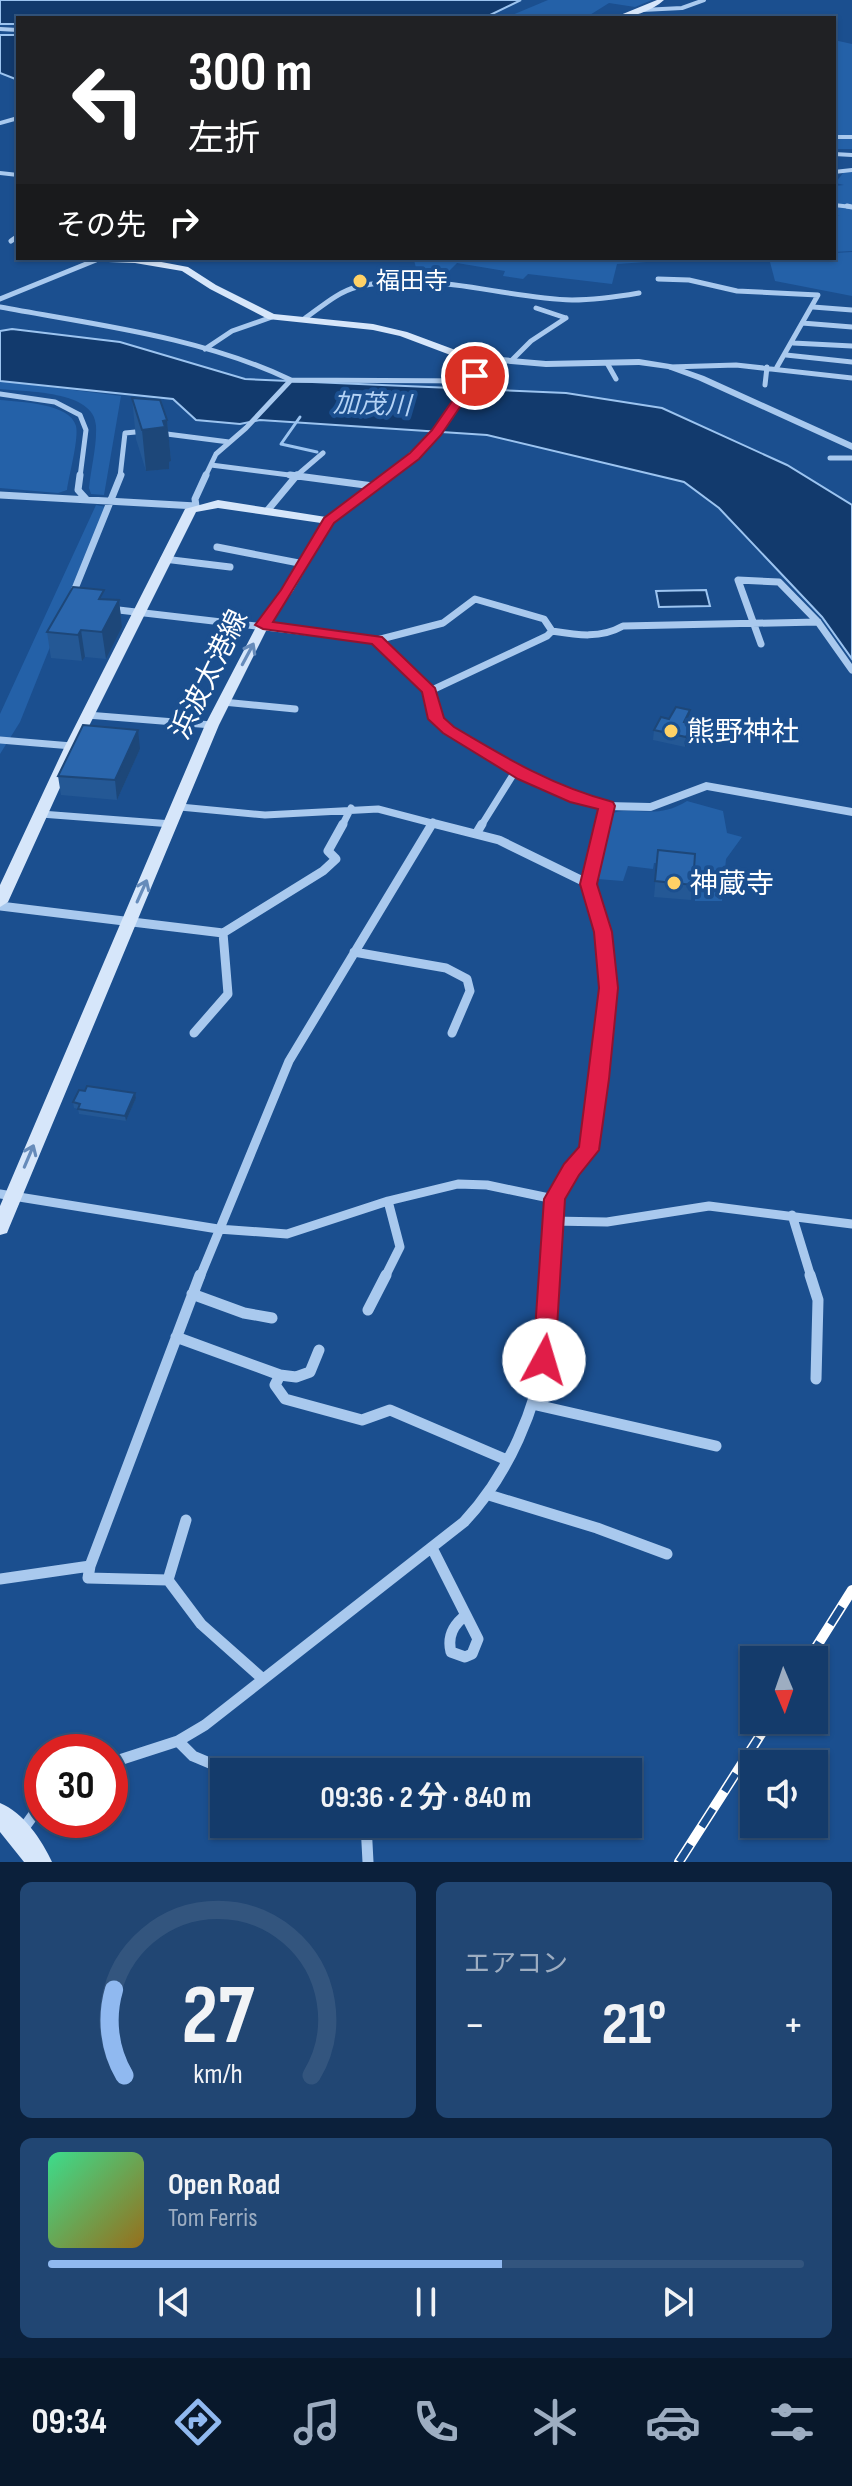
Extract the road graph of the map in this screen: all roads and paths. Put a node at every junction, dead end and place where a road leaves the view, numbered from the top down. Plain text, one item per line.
1 (661, 0) edge
2 (704, 0) edge
3 (642, 10) junction
4 (623, 16) edge
5 (16, 237) edge
6 (11, 241) dead end
7 (96, 260) joint
8 (658, 279) dead end
9 (639, 293) dead end
10 (0, 299) edge
11 (0, 307) edge
12 (813, 307) junction
13 (536, 308) dead end
14 (852, 310) edge
15 (272, 317) junction
16 (304, 319) junction
17 (802, 323) junction
18 (852, 327) edge
19 (793, 343) junction
20 (852, 346) edge
21 (205, 349) junction
22 (786, 355) junction
23 (511, 361) junction
24 (476, 362) junction
25 (852, 362) edge
26 (607, 363) junction
27 (670, 367) junction
28 (767, 367) junction
29 (777, 367) junction
30 (852, 378) edge
31 (616, 379) dead end
32 (291, 380) junction
33 (472, 383) junction
34 (765, 385) dead end
35 (0, 394) edge
36 (229, 442) junction
37 (852, 447) edge
38 (323, 453) dead end
39 (830, 458) dead end
40 (852, 458) edge
41 (211, 465) junction
42 (298, 475) junction
43 (373, 486) junction
44 (0, 495) edge
45 (88, 501) junction
46 (111, 502) junction
47 (196, 506) junction
48 (267, 511) junction
49 (328, 521) junction
50 (217, 547) dead end
51 (164, 559) junction
52 (304, 564) junction
53 (230, 567) dead end
54 (68, 606) edge
55 (96, 608) edge
56 (139, 612) junction
57 (818, 622) junction
58 (753, 624) junction
59 (263, 625) junction
60 (552, 631) junction
61 (377, 640) junction
62 (761, 644) dead end
63 (852, 670) edge
64 (430, 691) junction
65 (223, 702) junction
66 (295, 709) dead end
67 (87, 715) junction
68 (212, 725) junction
69 (0, 740) edge
70 (72, 746) junction
71 (516, 770) junction
72 (607, 806) junction
73 (180, 807) junction
74 (351, 808) junction
75 (852, 812) edge
76 (41, 814) junction
77 (433, 822) junction
78 (172, 824) junction
79 (476, 834) junction
80 (589, 884) junction
81 (0, 904) edge
82 (128, 922) junction
83 (223, 933) junction
84 (354, 952) junction
85 (194, 1033) dead end
86 (452, 1033) dead end
87 (6, 1194) edge
88 (554, 1199) junction
89 (388, 1201) junction
90 (792, 1215) junction
91 (552, 1221) junction
92 (852, 1224) edge
93 (0, 1228) edge
94 (218, 1229) junction
95 (192, 1294) junction
96 (368, 1310) dead end
97 (272, 1318) dead end
98 (176, 1337) junction
99 (319, 1350) dead end
100 (280, 1375) junction
101 (816, 1379) dead end
102 (532, 1404) junction
103 (716, 1446) dead end
104 (507, 1460) junction
105 (489, 1495) junction
106 (186, 1520) dead end
107 (432, 1548) junction
108 (667, 1554) dead end
109 (90, 1566) junction
110 (0, 1579) edge
111 (168, 1580) junction
112 (466, 1615) dead end
113 (263, 1679) junction
114 (178, 1741) junction
115 (128, 1757) edge
116 (210, 1763) edge
117 (0, 1815) edge
118 (24, 1828) edge
119 (20, 1834) junction
120 (367, 1838) edge
121 (39, 1862) edge
122 (368, 1862) edge

1 - 3 main road
2 - 3 street
3 - 4 main road
5 - 6 street
7 - 10 street
7 - 15 main road
8 - 12 street
9 - 16 street
11 - 21 street
12 - 14 street
12 - 17 street
13 - 23 street
15 - 16 main road
15 - 21 street
16 - 24 main road
17 - 18 street
17 - 19 street
19 - 20 street
19 - 22 street
21 - 32 street
22 - 25 street
22 - 29 street
23 - 24 street
23 - 26 street
24 - 33 main road, 浜波太港線
26 - 27 street
26 - 31 street
27 - 28 street
27 - 37 street
28 - 29 street
28 - 34 street
29 - 30 street
32 - 33 street
32 - 36 street
33 - 43 main road, 浜波太港線
35 - 45 street
36 - 41 street
36 - 46 street
38 - 42 street
39 - 40 street
41 - 42 street
41 - 47 street
42 - 43 street
42 - 48 street
43 - 49 main road, 浜波太港線
44 - 45 street
45 - 46 street
46 - 47 street
46 - 54 street
47 - 48 main road
47 - 51 main road
48 - 49 main road
49 - 52 main road, 浜波太港線
50 - 52 street
51 - 53 street
51 - 56 main road
52 - 59 main road, 浜波太港線
55 - 56 street
56 - 59 street
56 - 67 main road
57 - 58 street
57 - 58 street
57 - 63 street
58 - 60 street
58 - 62 street
59 - 61 street
65 -> 59 main road, 浜波太港線
60 - 61 street
60 - 64 street
61 - 64 street
64 - 71 street
65 - 66 street
65 - 68 main road, 浜波太港線
67 - 68 street
67 - 70 main road
68 - 73 main road, 浜波太港線
69 - 70 street
70 - 76 main road
71 - 72 street
71 - 79 street
72 - 75 street
72 - 80 street
73 - 74 street
73 - 78 main road, 浜波太港線
74 - 77 street
74 - 83 street
76 - 78 street
76 - 81 main road
77 - 79 street
77 - 84 street
82 -> 78 main road, 浜波太港線
79 - 80 street
80 - 88 street
81 - 82 street
82 - 83 street
87 -> 82 main road, 浜波太港線
83 - 85 street
84 - 86 street
84 - 94 street
87 - 93 main road, 浜波太港線
87 - 94 street
88 - 89 street
88 - 91 street
89 - 94 street
89 - 96 street
90 - 91 street
90 - 92 street
90 - 101 street
91 - 102 street
94 - 95 street
95 - 97 street
95 - 98 street
98 - 100 street
98 - 109 street
99 - 100 street
100 - 104 street
102 - 103 street
102 - 104 street
104 - 105 street
105 - 107 street
105 - 108 street
106 - 111 street
107 - 112 street
107 - 113 street
109 - 110 street
109 - 111 street
111 - 113 street
113 - 114 street
114 - 115 street
114 - 116 street
117 - 119 main road
118 - 119 street
119 - 121 main road
120 - 122 street

